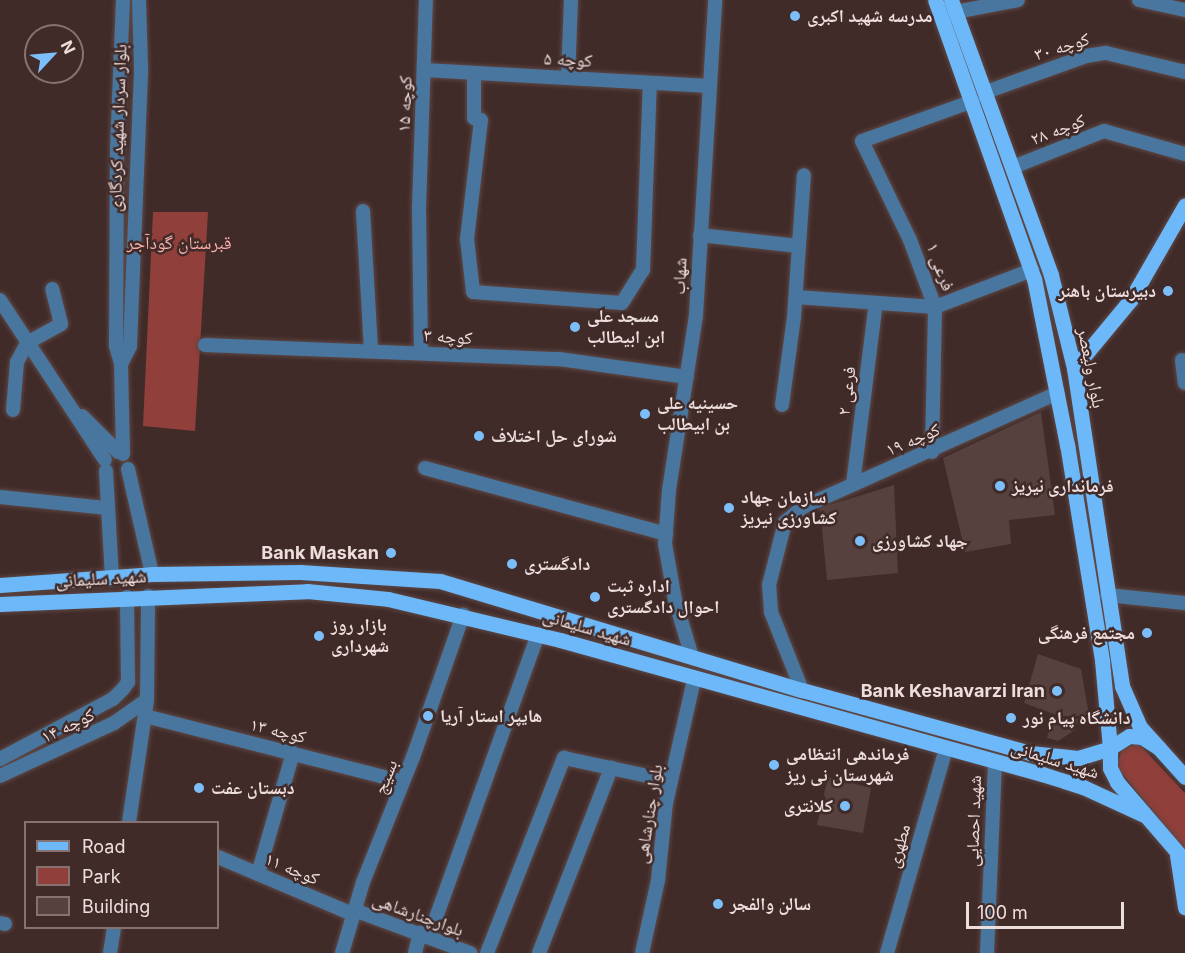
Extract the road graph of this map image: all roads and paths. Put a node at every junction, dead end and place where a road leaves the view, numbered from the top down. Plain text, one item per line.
1 (123, 0) edge
2 (139, 0) edge
3 (426, 0) edge
4 (571, 0) edge
5 (715, 0) edge
6 (935, 0) edge
7 (1018, 0) edge
8 (1139, 0) edge
9 (953, 6) edge
10 (1185, 10) edge
11 (424, 70) junction
12 (1185, 72) edge
13 (474, 73) junction
14 (568, 78) junction
15 (650, 83) junction
16 (710, 86) junction
17 (986, 92) junction
18 (973, 101) junction
19 (1001, 131) junction
20 (986, 137) junction
21 (1185, 154) edge
22 (1014, 167) junction
23 (804, 175) dead end
24 (1185, 192) edge
25 (363, 211) dead end
26 (1181, 211) edge
27 (700, 235) junction
28 (798, 246) junction
29 (1032, 270) junction
30 (52, 289) dead end
31 (796, 297) junction
32 (0, 300) edge
33 (876, 303) junction
34 (935, 307) junction
35 (27, 343) junction
36 (205, 345) dead end
37 (371, 350) junction
38 (421, 353) junction
39 (1182, 360) dead end
40 (121, 364) junction
41 (1074, 368) junction
42 (687, 377) junction
43 (1185, 383) edge
44 (1058, 393) junction
45 (69, 405) junction
46 (782, 405) dead end
47 (13, 410) dead end
48 (932, 452) junction
49 (121, 453) junction
50 (105, 466) junction
51 (425, 468) dead end
52 (128, 469) junction
53 (853, 484) junction
54 (0, 497) edge
55 (107, 507) junction
56 (666, 534) junction
57 (152, 574) junction
58 (112, 578) junction
59 (0, 585) edge
60 (471, 591) junction
61 (148, 596) junction
62 (1107, 596) junction
63 (127, 597) junction
64 (1185, 602) edge
65 (0, 604) edge
66 (463, 615) junction
67 (538, 634) junction
68 (692, 657) junction
69 (694, 680) junction
70 (802, 690) junction
71 (147, 700) junction
72 (797, 708) junction
73 (145, 716) junction
74 (1110, 748) junction
75 (1159, 748) junction
76 (946, 749) junction
77 (292, 753) junction
78 (0, 759) edge
79 (995, 762) junction
80 (611, 768) junction
81 (0, 776) edge
82 (1185, 777) edge
83 (671, 781) junction
84 (403, 782) junction
85 (1144, 815) junction
86 (131, 821) edge
87 (219, 857) edge
88 (1181, 858) edge
89 (258, 874) junction
90 (1185, 907) edge
91 (353, 912) junction
92 (114, 929) edge
93 (425, 935) junction
94 (110, 953) edge
95 (342, 953) edge
96 (415, 953) edge
97 (470, 953) edge
98 (488, 953) edge
99 (539, 953) edge
100 (642, 953) edge
101 (887, 953) edge
102 (987, 953) edge

1 - 40 street, بلوار سردار شهید کردگاری
2 - 40 street, بلوار سردار شهید کردگاری
3 - 11 street, کوچه ۱۵
4 - 14 street
5 - 16 street, شهاب
6 - 18 main road, بلوار ولیعصر
7 - 9 street
8 - 10 street
9 - 17 main road, بلوار ولیعصر
11 - 13 street, کوچه ۵
11 - 38 street, کوچه ۱۵
12 - 17 street, کوچه ۳۰
13 - 14 street, کوچه ۵
13 - 15 street
14 - 15 street, کوچه ۵
15 - 16 street, کوچه ۵
16 - 27 street, شهاب
17 - 19 main road, بلوار ولیعصر
18 - 20 main road, بلوار ولیعصر
18 - 34 street, فرعی ۱
19 - 20 main road
19 - 22 main road, بلوار ولیعصر
20 - 29 main road, بلوار ولیعصر
21 - 22 street, کوچه ۲۸
22 - 41 main road, بلوار ولیعصر
23 - 28 street
24 - 26 main road
25 - 37 street
26 - 41 main road
27 - 28 street
27 - 42 street, شهاب
28 - 31 street
29 - 34 street
29 - 44 main road, بلوار ولیعصر
30 - 35 street
31 - 33 street
31 - 46 street
32 - 35 street
33 - 34 street
33 - 53 street, فرعی ۲
34 - 48 street, فرعی ۱
35 - 45 street
35 - 47 street
36 - 37 street, کوچه ۳
37 - 38 street, کوچه ۳
38 - 42 street, کوچه ۳
39 - 43 street
40 - 49 street, بلوار سردار شهید کردگاری
41 - 62 main road, بلوار ولیعصر
42 - 56 street, شهاب
44 - 48 street, کوچه ۱۹
44 - 74 main road, بلوار ولیعصر
45 - 49 street
45 - 50 street
48 - 53 street, کوچه ۱۹
49 - 50 street
49 - 52 street
50 - 52 street
50 - 55 street
51 - 56 street
52 - 57 street
53 - 70 street, کوچه ۱۹
54 - 55 street
55 - 58 street
56 - 68 street, شهاب
57 - 58 main road, شهید سلیمانی
57 - 60 main road, شهید سلیمانی
58 - 59 main road, شهید سلیمانی
60 - 66 main road
60 - 68 main road, شهید سلیمانی
61 - 63 main road, شهید سلیمانی
61 - 66 main road, شهید سلیمانی
61 - 71 street
62 - 64 street
62 - 75 main road, بلوار ولیعصر
63 - 65 main road, شهید سلیمانی
63 - 78 street, کوچه ۱۴
66 - 67 main road, شهید سلیمانی
66 - 84 street, بسیج
67 - 69 main road, شهید سلیمانی
67 - 93 street
68 - 70 main road, شهید سلیمانی
69 - 72 main road, شهید سلیمانی
69 - 83 street, بلوار چنارشاهی
70 - 72 main road
70 - 74 main road, شهید سلیمانی
71 - 73 street
71 - 81 street, کوچه ۱۴
72 - 76 main road, شهید سلیمانی
73 - 77 street, کوچه ۱۳
73 - 86 street
74 - 75 main road, شهید سلیمانی
74 - 85 main road, بلوار ولیعصر
75 - 82 main road, بلوار ولیعصر
76 - 79 main road, شهید سلیمانی
76 - 101 street, مطهری
77 - 84 street, کوچه ۱۳
77 - 89 street
79 - 85 main road, شهید سلیمانی
79 - 102 street, شهید احصایی
80 - 83 street
80 - 98 street
80 - 99 street
83 - 100 street, بلوار چنارشاهی
84 - 91 street, بسیج
85 - 88 main road, بلوار ولیعصر
87 - 89 street, کوچه ۱۱
88 - 90 main road
89 - 91 street, کوچه ۱۱
91 - 93 street, بلوارچنارشاهی
91 - 95 street, بسیج
92 - 94 street
93 - 96 street
93 - 97 street, بلوارچنارشاهی

